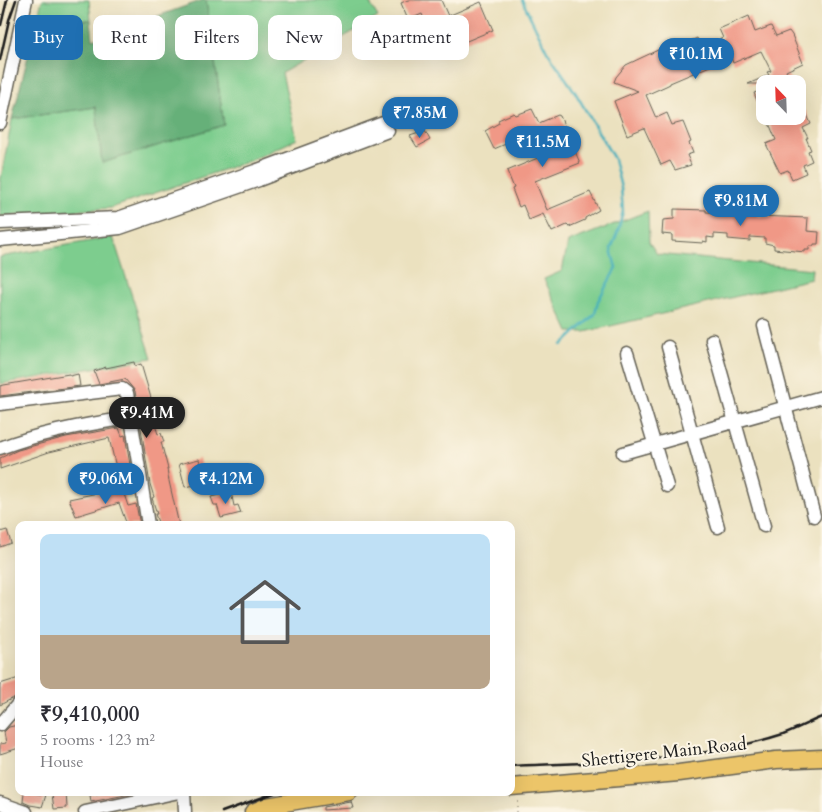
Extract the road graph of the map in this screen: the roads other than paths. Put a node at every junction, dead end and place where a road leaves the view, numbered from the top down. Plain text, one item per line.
1 (26, 0) edge
2 (0, 123) edge
3 (386, 127) dead end
4 (0, 223) edge
5 (117, 223) junction
6 (0, 240) edge
7 (764, 326) dead end
8 (712, 340) dead end
9 (668, 347) dead end
10 (626, 353) dead end
11 (822, 397) edge
12 (0, 404) edge
13 (785, 407) junction
14 (130, 418) junction
15 (734, 422) junction
16 (692, 433) junction
17 (653, 444) junction
18 (0, 448) edge
19 (623, 452) dead end
20 (667, 486) dead end
21 (814, 516) dead end
22 (147, 521) edge
23 (764, 526) dead end
24 (718, 527) dead end
25 (15, 708) edge
26 (0, 725) edge
27 (822, 758) edge
28 (515, 787) edge
29 (160, 796) edge
30 (184, 796) edge
31 (326, 796) edge
32 (0, 803) edge
33 (26, 812) edge
34 (85, 812) edge
35 (185, 812) edge
36 (253, 812) edge

1 - 2 street
3 - 5 street
4 - 5 street
5 - 6 street
7 - 13 street
8 - 15 street
9 - 16 street
10 - 17 street
11 - 13 street
12 - 14 street
13 - 15 street
13 - 21 street
14 - 18 street
14 - 22 street
15 - 16 street
15 - 23 street
16 - 17 street
16 - 24 street
17 - 19 street
17 - 20 street
25 - 26 street
27 - 28 main road, Shettigere Main Road
29 - 34 street
30 - 35 street
31 - 36 main road
32 - 33 street

